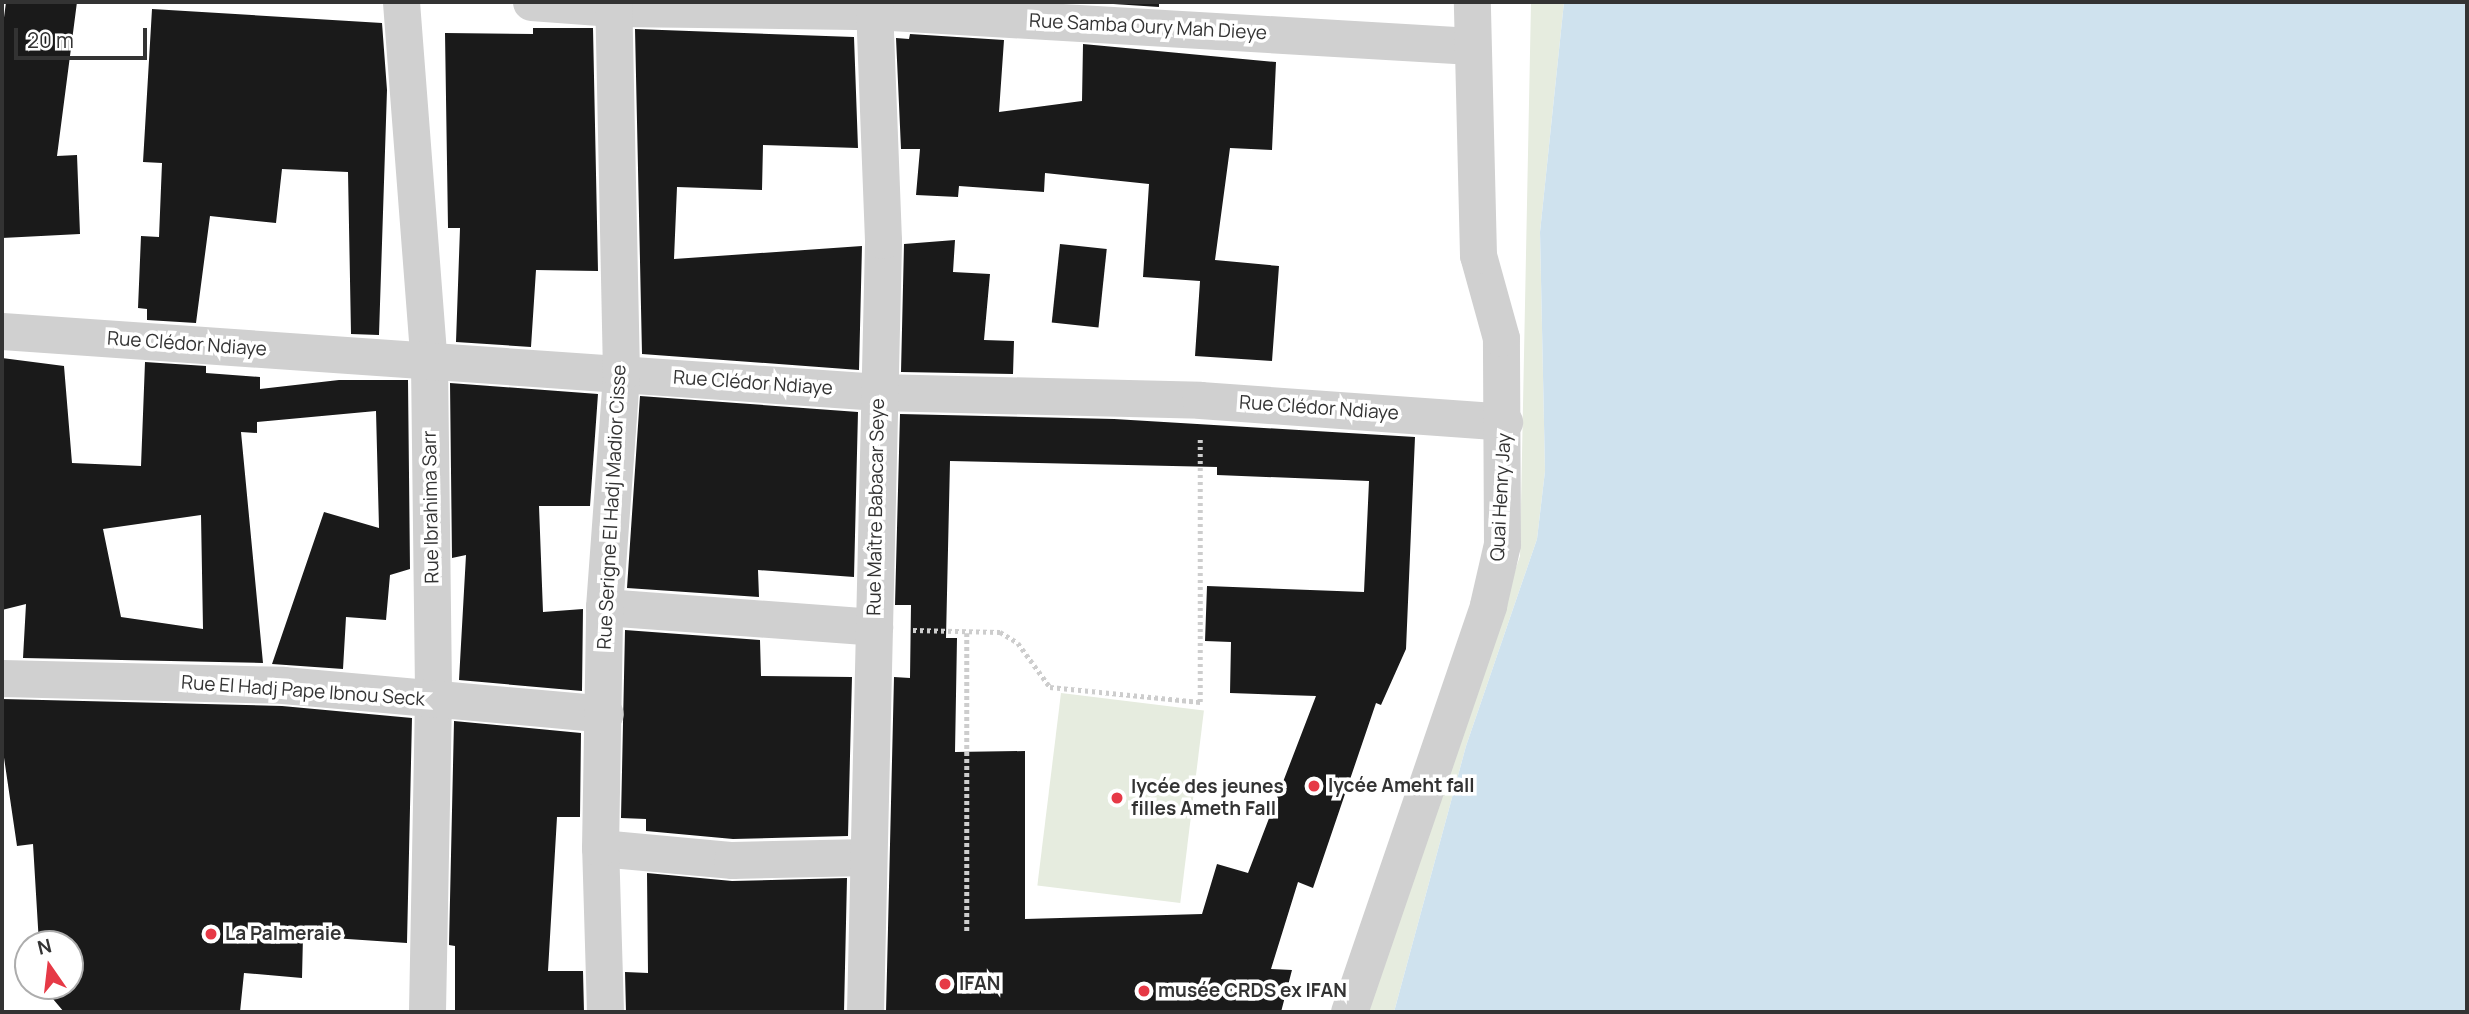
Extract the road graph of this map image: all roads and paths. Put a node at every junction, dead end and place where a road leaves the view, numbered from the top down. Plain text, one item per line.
1 (401, 2) edge
2 (531, 2) edge
3 (1472, 2) edge
4 (613, 5) edge
5 (874, 6) edge
6 (1472, 46) junction
7 (2, 331) edge
8 (429, 363) junction
9 (621, 373) junction
10 (878, 392) junction
11 (1200, 400) junction
12 (1504, 422) junction
13 (604, 607) junction
14 (874, 627) junction
15 (967, 633) junction
16 (2, 678) edge
17 (433, 699) junction
18 (604, 714) junction
19 (600, 848) junction
20 (869, 857) junction
21 (967, 933) dead end
22 (427, 1012) edge
23 (605, 1012) edge
24 (865, 1012) edge
25 (1349, 1012) edge

1 - 8 street, Rue Ibrahima Sarr
2 - 4 street, Rue Samba Oury Mah Dieye
3 - 6 street, Quai Henry Jay
4 - 5 street, Rue Samba Oury Mah Dieye
4 - 9 street, Rue Serigne El Hadj Madior Cisse
5 - 6 street, Rue Samba Oury Mah Dieye
5 - 10 street, Rue Maître Babacar Seye
6 - 12 street, Quai Henry Jay
7 - 8 street, Rue Clédor Ndiaye
8 - 9 street, Rue Clédor Ndiaye
8 - 17 street, Rue Ibrahima Sarr
9 - 10 street, Rue Clédor Ndiaye
9 - 13 street, Rue Serigne El Hadj Madior Cisse
10 - 11 street, Rue Clédor Ndiaye
10 - 14 street, Rue Maître Babacar Seye
11 - 12 street, Rue Clédor Ndiaye
11 - 15 path
12 - 25 street, Quai Henry Jay
13 - 14 street
13 - 18 street, Rue Serigne El Hadj Madior Cisse
14 - 15 path
14 - 20 street, Rue Maître Babacar Seye
15 - 21 path
16 - 17 street, Rue El Hadj Pape Ibnou Seck
17 - 18 street, Rue El Hadj Pape Ibnou Seck
17 - 22 street, Rue Ibrahima Sarr
18 - 19 street, Rue Serigne El Hadj Madior Cisse
19 - 20 street
19 - 23 street, Rue Serigne El Hadj Madior Cisse
20 - 24 street, Rue Maître Babacar Seye

